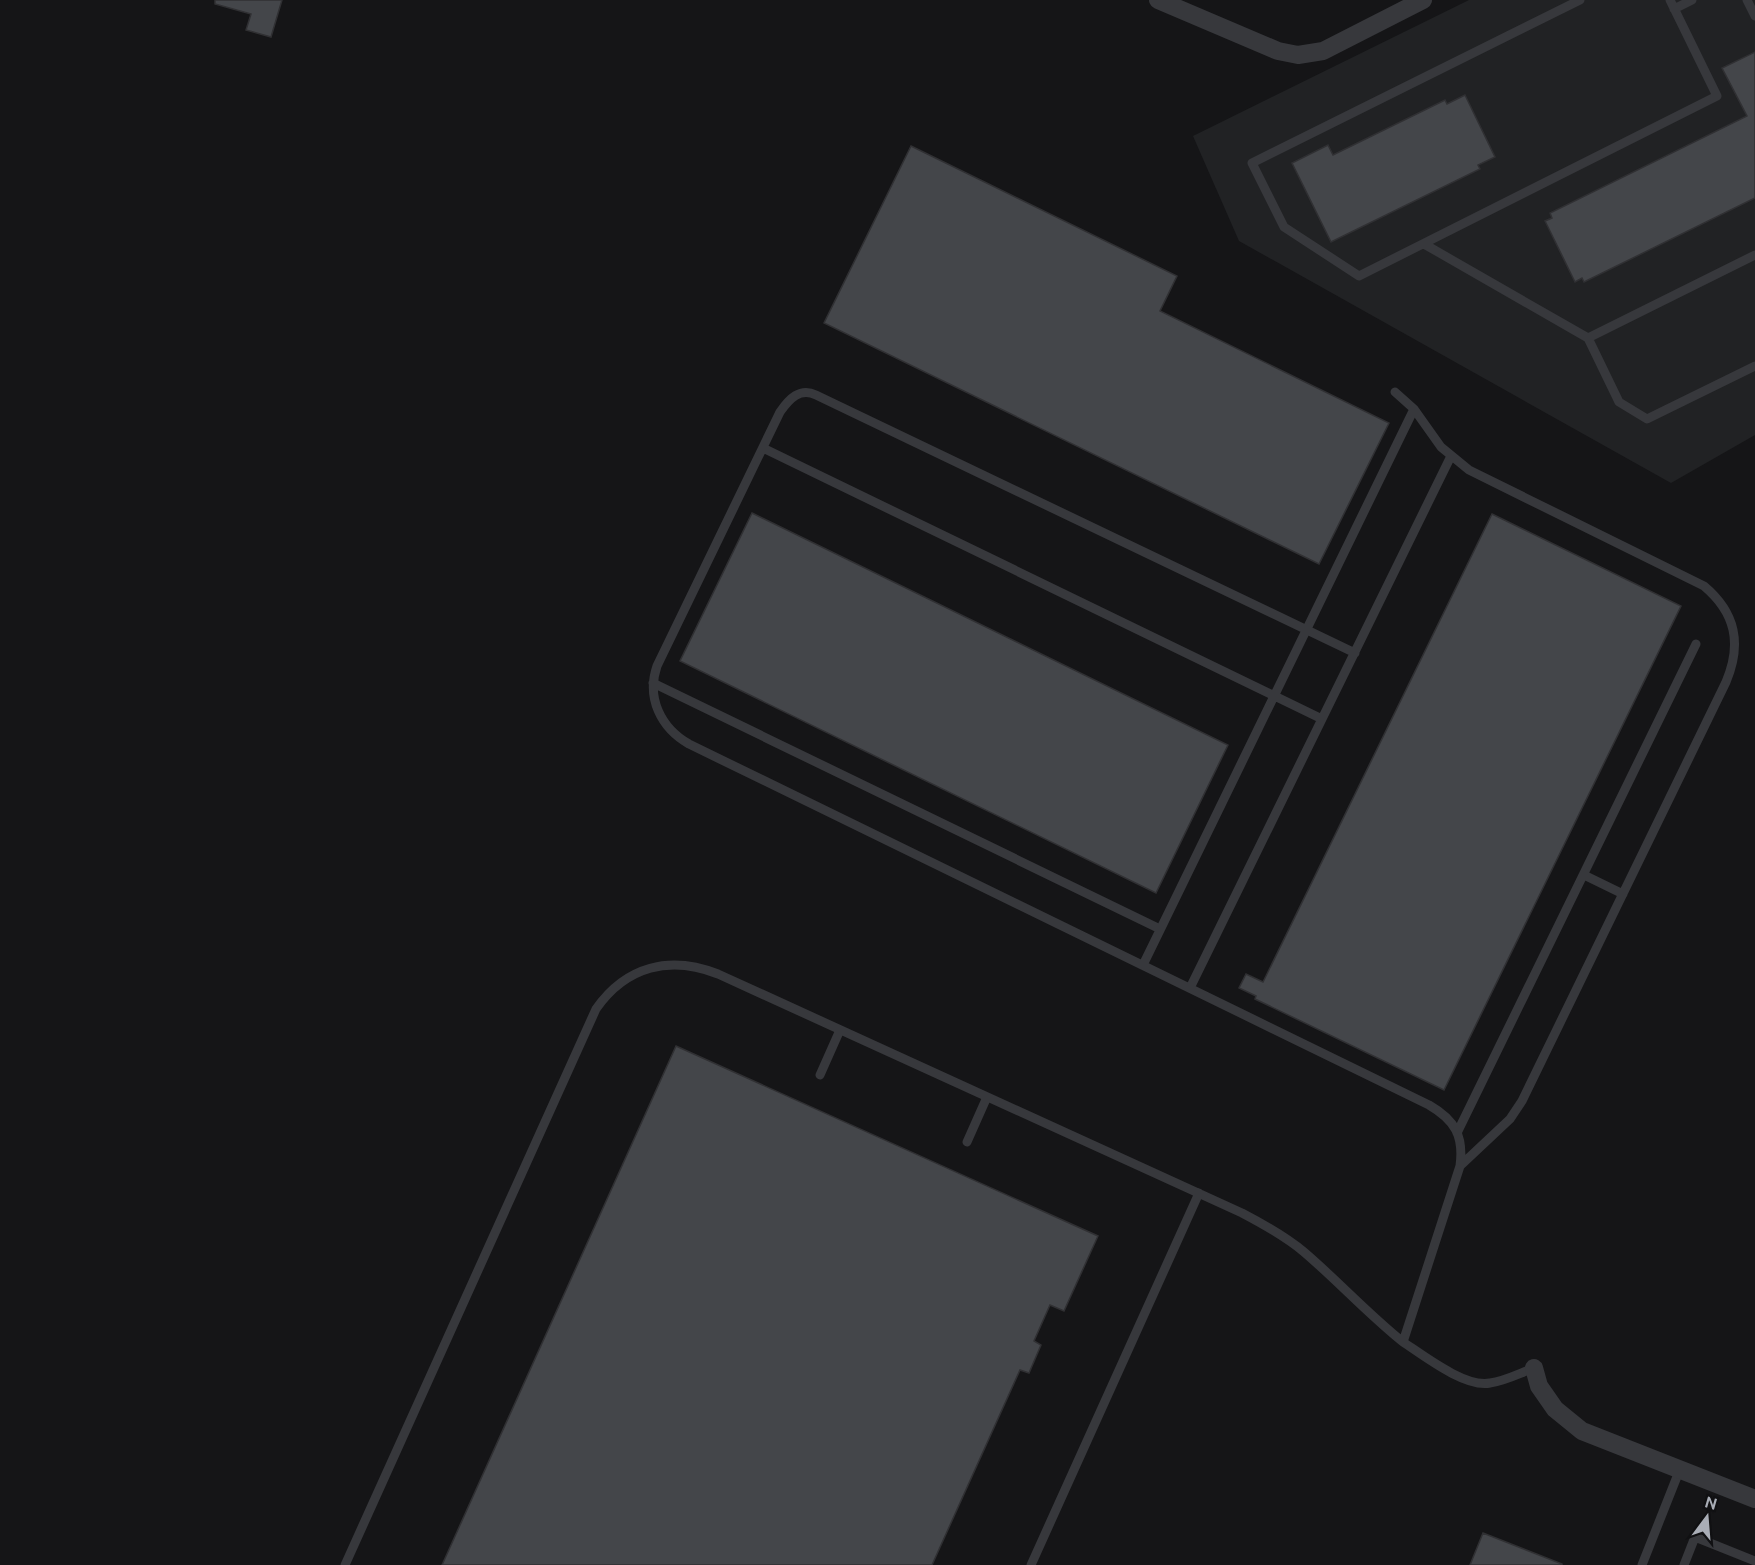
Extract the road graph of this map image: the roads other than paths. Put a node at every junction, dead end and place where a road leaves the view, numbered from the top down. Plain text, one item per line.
1 (1158, 0) edge
2 (1580, 0) edge
3 (1692, 0) edge
4 (1747, 0) edge
5 (1420, 1) edge
6 (1672, 4) edge
7 (1755, 16) edge
8 (1424, 244) junction
9 (1755, 255) edge
10 (1588, 338) junction
11 (1755, 366) edge
12 (1395, 392) dead end
13 (1414, 409) junction
14 (763, 448) junction
15 (1451, 456) junction
16 (1306, 629) junction
17 (1696, 644) dead end
18 (1355, 652) junction
19 (653, 683) junction
20 (1274, 695) junction
21 (1322, 718) junction
22 (1584, 875) junction
23 (1623, 894) junction
24 (1160, 929) junction
25 (1143, 965) junction
26 (1190, 988) junction
27 (840, 1030) junction
28 (820, 1075) dead end
29 (987, 1097) junction
30 (1457, 1133) junction
31 (967, 1142) dead end
32 (1460, 1166) junction
33 (1199, 1193) junction
34 (1403, 1342) junction
35 (1534, 1368) joint
36 (1680, 1469) junction
37 (1755, 1499) edge
38 (1755, 1561) edge
39 (345, 1565) edge
40 (1031, 1565) edge
41 (1642, 1565) edge
42 (1684, 1565) edge

1 - 5 street
2 - 8 lane
3 - 6 lane
4 - 7 lane
6 - 8 lane
8 - 10 lane
9 - 10 lane
10 - 11 lane
12 - 13 lane
13 - 15 lane
13 - 16 lane
14 - 16 lane
14 - 19 lane
14 - 20 lane
15 - 18 lane
15 - 23 lane
16 - 18 lane
16 - 20 lane
17 - 22 lane
18 - 21 lane
19 - 24 lane
19 - 25 lane
20 - 21 lane
20 - 24 lane
21 - 26 lane
22 - 23 lane
22 - 30 lane
23 - 32 lane
24 - 25 lane
25 - 26 lane
26 - 30 lane
27 - 28 lane
27 - 29 lane
27 - 39 lane
29 - 31 lane
29 - 33 lane
30 - 32 lane
32 - 34 lane
33 - 34 lane
33 - 40 lane
34 - 35 lane
35 - 36 street
36 - 37 street
36 - 41 lane
38 - 42 lane

